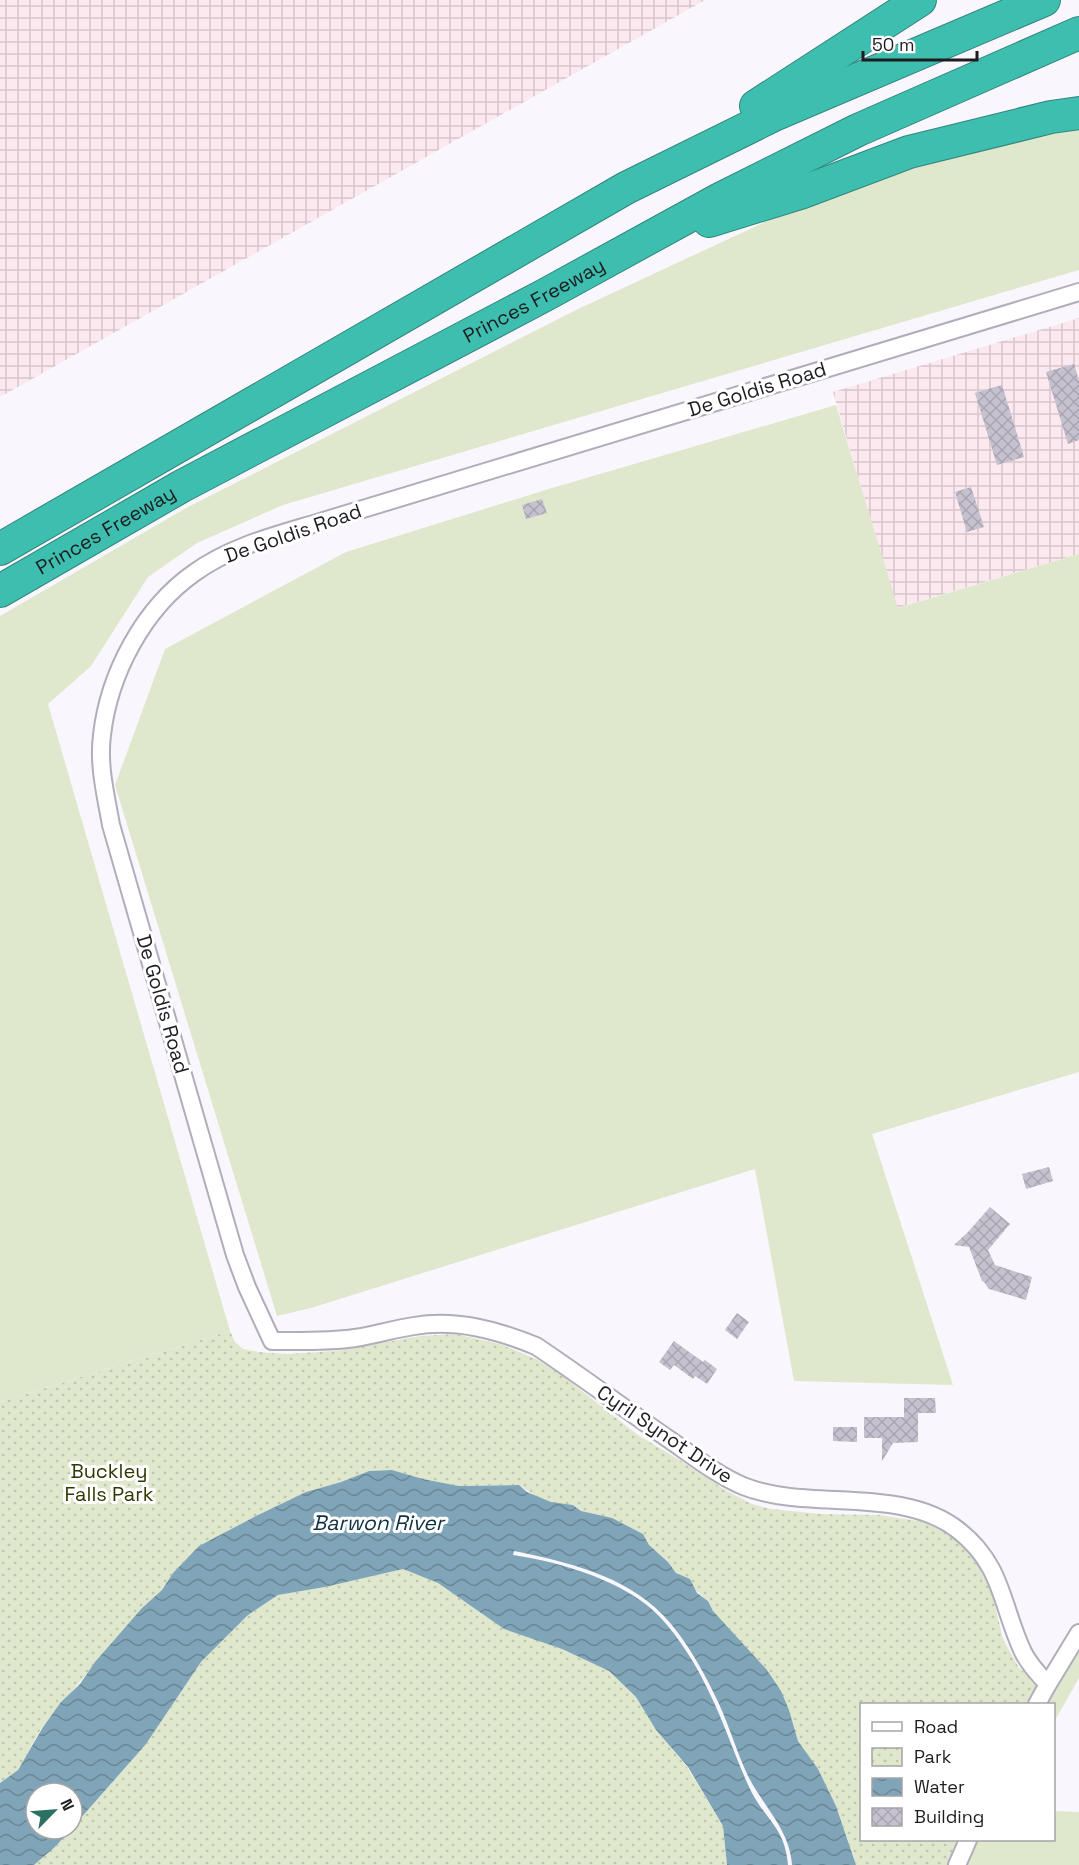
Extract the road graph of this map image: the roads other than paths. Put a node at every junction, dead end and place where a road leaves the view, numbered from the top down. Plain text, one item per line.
1 (920, 0) edge
2 (1044, 0) edge
3 (1079, 33) edge
4 (1079, 113) edge
5 (626, 188) junction
6 (634, 245) junction
7 (1079, 292) edge
8 (0, 549) edge
9 (0, 591) edge
10 (272, 1341) joint
11 (1079, 1633) edge
12 (1048, 1684) junction
13 (1038, 1703) edge
14 (967, 1841) edge
15 (957, 1865) edge

1 - 5 highway
2 - 5 highway, Princes Freeway
3 - 6 highway, Princes Freeway
4 - 6 highway
5 - 8 highway, Princes Freeway
6 - 9 highway, Princes Freeway
7 - 10 street, De Goldis Road
10 - 12 street, Cyril Synot Drive
11 - 12 street
12 - 13 street
14 - 15 street

